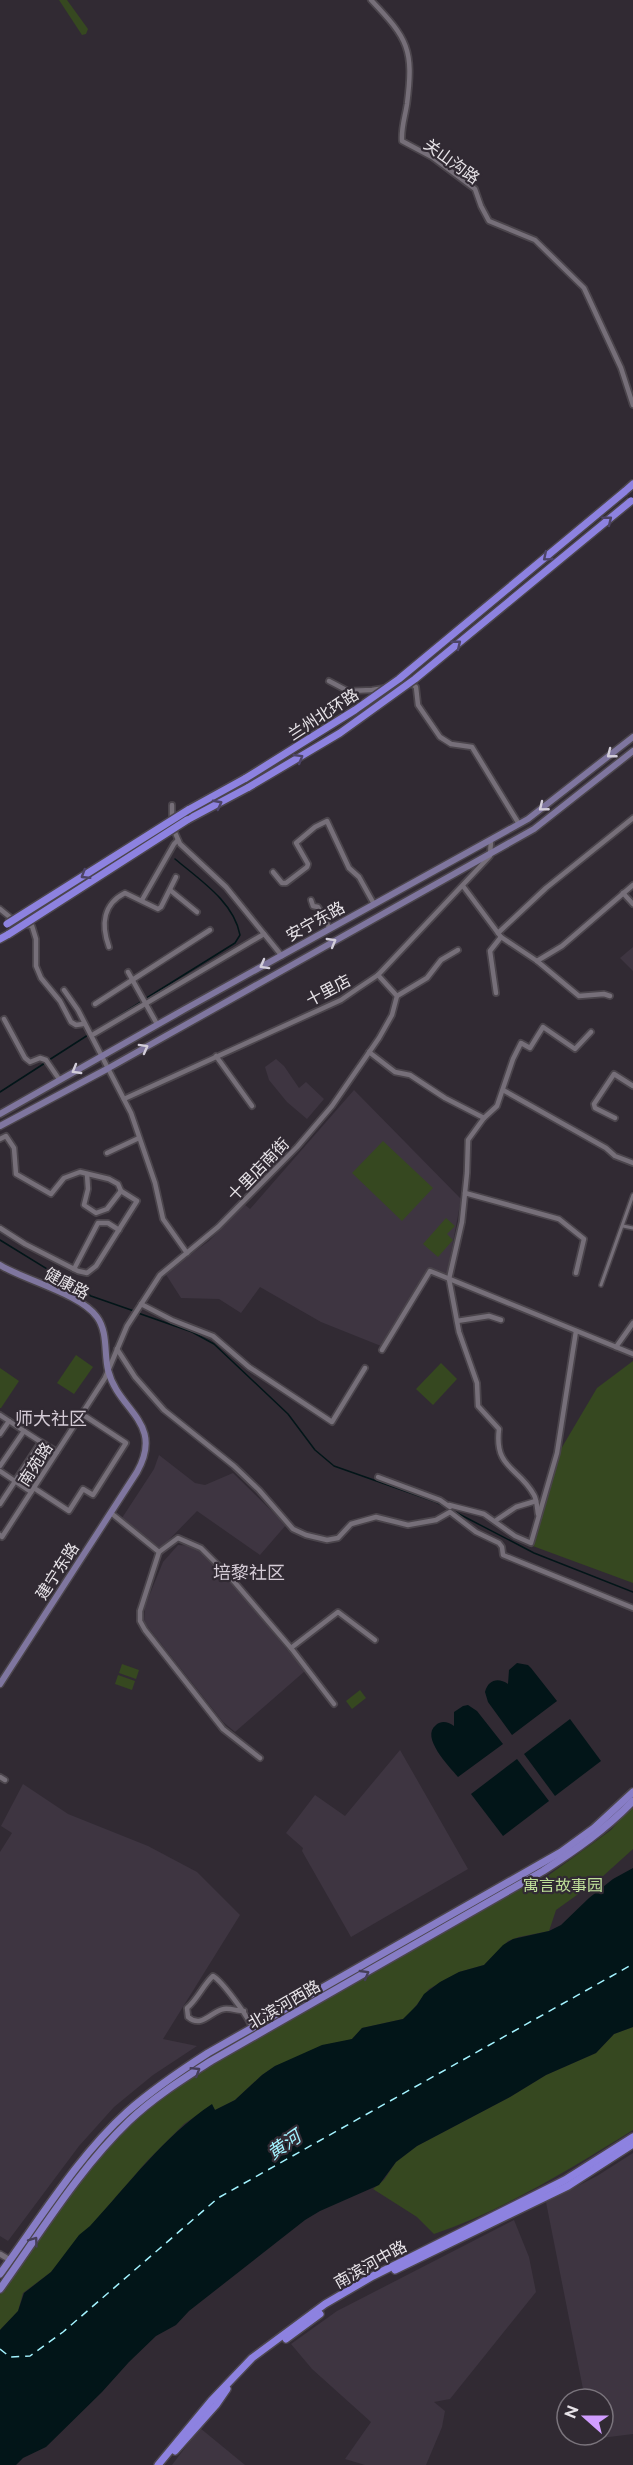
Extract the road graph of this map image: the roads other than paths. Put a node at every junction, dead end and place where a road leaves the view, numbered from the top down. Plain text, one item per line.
1 (371, 0) edge
2 (631, 397) edge
3 (633, 405) edge
4 (633, 484) edge
5 (633, 499) edge
6 (329, 681) dead end
7 (633, 737) edge
8 (633, 751) edge
9 (172, 805) dead end
10 (633, 818) edge
11 (519, 824) junction
12 (178, 840) junction
13 (491, 840) junction
14 (492, 851) junction
15 (273, 872) dead end
16 (176, 877) dead end
17 (633, 885) edge
18 (463, 886) junction
19 (170, 890) junction
20 (623, 893) junction
21 (142, 900) junction
22 (311, 900) dead end
23 (374, 904) junction
24 (633, 904) edge
25 (0, 909) edge
26 (196, 912) dead end
27 (0, 929) edge
28 (330, 929) junction
29 (210, 930) dead end
30 (264, 934) junction
31 (500, 935) junction
32 (0, 939) edge
33 (110, 947) dead end
34 (458, 950) dead end
35 (282, 956) junction
36 (537, 961) junction
37 (128, 972) dead end
38 (378, 975) junction
39 (133, 980) junction
40 (64, 990) dead end
41 (496, 993) dead end
42 (397, 996) junction
43 (610, 996) dead end
44 (144, 1001) junction
45 (95, 1004) dead end
46 (4, 1019) dead end
47 (83, 1024) junction
48 (157, 1024) junction
49 (591, 1032) dead end
50 (91, 1034) junction
51 (369, 1052) junction
52 (101, 1055) junction
53 (216, 1056) junction
54 (107, 1069) junction
55 (59, 1079) junction
56 (633, 1086) edge
57 (503, 1090) junction
58 (124, 1100) junction
59 (252, 1106) dead end
60 (0, 1113) edge
61 (484, 1118) junction
62 (615, 1118) dead end
63 (0, 1126) edge
64 (139, 1138) junction
65 (0, 1139) edge
66 (107, 1153) dead end
67 (633, 1163) edge
68 (87, 1174) junction
69 (122, 1191) junction
70 (465, 1192) junction
71 (633, 1195) edge
72 (96, 1213) junction
73 (98, 1223) junction
74 (623, 1226) junction
75 (0, 1228) edge
76 (633, 1228) edge
77 (119, 1230) junction
78 (187, 1253) junction
79 (0, 1265) edge
80 (74, 1269) junction
81 (576, 1273) dead end
82 (449, 1279) junction
83 (601, 1286) dead end
84 (141, 1304) junction
85 (501, 1320) dead end
86 (457, 1321) junction
87 (633, 1323) edge
88 (576, 1331) junction
89 (616, 1347) junction
90 (117, 1348) junction
91 (382, 1350) dead end
92 (633, 1354) edge
93 (365, 1368) dead end
94 (108, 1370) junction
95 (82, 1414) junction
96 (0, 1415) edge
97 (9, 1421) junction
98 (24, 1431) junction
99 (0, 1434) edge
100 (41, 1442) junction
101 (57, 1452) junction
102 (0, 1466) edge
103 (0, 1471) edge
104 (137, 1472) joint
105 (378, 1477) dead end
106 (15, 1481) junction
107 (33, 1490) junction
108 (536, 1501) junction
109 (0, 1504) edge
110 (449, 1508) junction
111 (111, 1513) junction
112 (538, 1514) junction
113 (495, 1521) junction
114 (1, 1538) edge
115 (159, 1552) junction
116 (633, 1608) edge
117 (375, 1640) dead end
118 (291, 1648) junction
119 (0, 1684) edge
120 (334, 1704) dead end
121 (260, 1758) dead end
122 (633, 1792) edge
123 (633, 1801) edge
124 (244, 2011) junction
125 (250, 2024) dead end
126 (633, 2137) edge
127 (633, 2144) edge
128 (0, 2254) edge
129 (10, 2260) junction
130 (0, 2274) edge
131 (0, 2289) edge
132 (158, 2465) edge
133 (164, 2465) edge

1 - 2 street, 关山沟路
2 - 3 street, 关山沟路
4 -> 27 highway, 兰州北环路, bridge
32 -> 5 highway, 兰州北环路, bridge
6 - 11 street
7 -> 11 main road, 安宁东路
8 - 14 main road, 安宁东路
9 - 12 street
10 - 31 street
11 - 13 main road, 安宁东路
12 - 21 street
12 - 30 street
13 - 14 street
13 - 23 main road, 安宁东路
14 - 18 street, 十里店
54 -> 14 main road, 安宁东路
15 - 23 street
16 - 19 street
17 - 20 street
18 - 31 street
18 - 38 street, 十里店
19 - 21 street
19 - 26 street
20 - 24 street
20 - 36 street
21 - 33 street
22 - 28 street
23 - 28 main road, 安宁东路
25 - 47 street
28 - 35 main road, 安宁东路
29 - 39 street
30 - 35 street
30 - 44 street
31 - 36 street
31 - 41 street
34 - 42 street
35 -> 48 main road, 安宁东路
36 - 43 street
37 - 39 street
38 - 42 street
38 - 53 street, 十里店
39 - 44 street
39 - 45 street
40 - 47 street
42 - 51 street, 十里店南街
44 - 48 street
44 - 50 street
46 - 55 street
47 - 50 street
48 - 52 main road, 安宁东路
49 - 57 street
50 - 52 street
51 - 61 street
51 - 78 street, 十里店南街
52 - 54 street
52 -> 55 main road, 安宁东路
53 - 58 street, 十里店
53 - 59 street
54 - 58 street
54 - 63 main road, 安宁东路
55 - 60 main road, 安宁东路
56 - 62 street
57 - 61 street
57 - 67 street
58 - 64 street
61 - 70 street
64 - 66 street
64 - 78 street
65 - 68 street
68 - 69 street
68 - 72 street
69 - 72 street
69 - 77 street
70 - 81 street
70 - 82 street
71 - 74 street
72 - 73 street
73 - 77 street
73 - 80 street
74 - 76 street
74 - 83 street
75 - 80 street
77 - 80 street
78 - 84 street, 十里店南街
79 - 94 main road, 健康路
82 - 86 street
82 - 88 street
82 - 91 street
84 - 90 street, 十里店南街
84 - 93 street
85 - 86 street
86 - 108 street
87 - 89 street
88 - 89 street
88 - 112 street
89 - 92 street
90 - 94 street, 十里店南街
90 - 110 street
94 - 95 street, 南苑路
94 - 104 main road, 健康路
95 - 101 street, 南苑路
95 - 107 street
96 - 97 street
97 - 98 street
97 - 99 street
98 - 100 street
98 - 102 street
100 - 101 street
100 - 106 street
101 - 107 street, 南苑路
103 - 106 street
104 - 111 main road, 建宁东路
105 - 110 street
106 - 107 street
106 - 109 street
107 - 114 street, 南苑路
108 - 112 street
108 - 113 street
110 - 113 street
110 - 116 street
111 - 115 street
111 - 119 main road, 建宁东路
112 - 113 street
115 - 118 street
115 - 121 street
117 - 118 street
118 - 120 street
122 - 129 main road, 北滨河西路
131 -> 123 main road, 北滨河西路
124 - 124 street
124 - 125 street
126 - 132 highway, 南滨河中路
127 - 133 highway, 南滨河中路
128 - 129 street
129 - 130 main road, 北滨河西路

